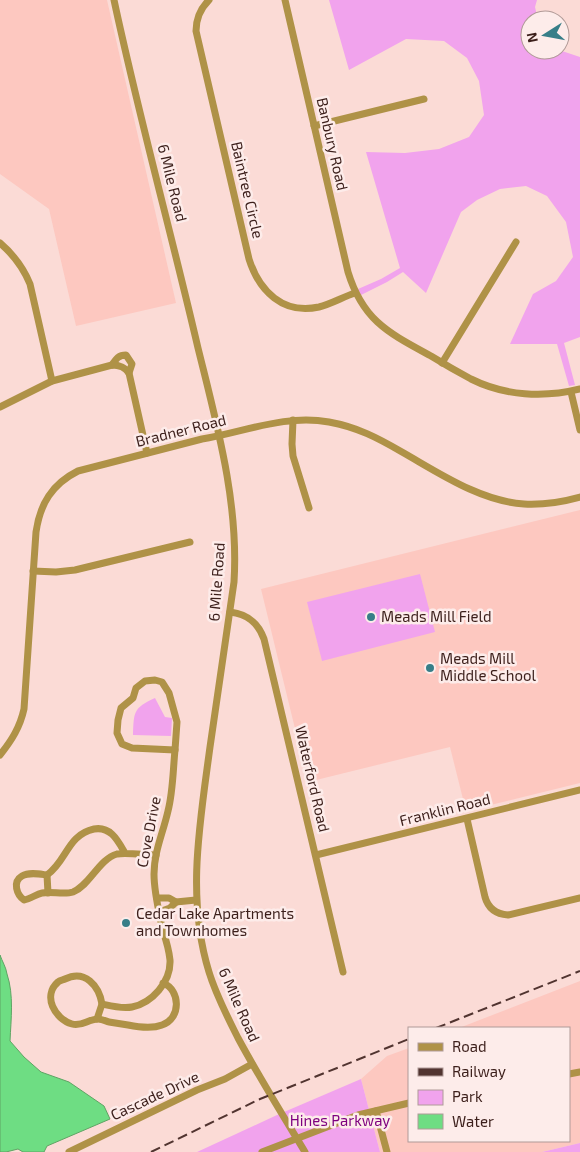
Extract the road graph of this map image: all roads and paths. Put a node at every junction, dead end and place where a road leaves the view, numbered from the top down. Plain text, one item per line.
1 (114, 0) edge
2 (209, 0) edge
3 (285, 0) edge
4 (424, 99) dead end
5 (314, 126) junction
6 (516, 242) dead end
7 (0, 243) edge
8 (355, 292) junction
9 (442, 362) junction
10 (112, 365) junction
11 (128, 373) junction
12 (52, 381) junction
13 (580, 390) edge
14 (570, 392) junction
15 (0, 407) edge
16 (293, 420) junction
17 (580, 430) edge
18 (219, 436) junction
19 (147, 453) junction
20 (580, 497) edge
21 (309, 508) dead end
22 (190, 542) dead end
23 (33, 571) junction
24 (230, 612) junction
25 (175, 750) junction
26 (0, 755) edge
27 (580, 790) edge
28 (467, 819) junction
29 (125, 853) junction
30 (156, 855) junction
31 (316, 855) junction
32 (47, 875) junction
33 (48, 893) junction
34 (157, 898) junction
35 (580, 898) edge
36 (196, 900) junction
37 (176, 902) junction
38 (159, 912) junction
39 (343, 972) dead end
40 (163, 983) junction
41 (102, 1004) junction
42 (97, 1019) junction
43 (252, 1064) junction
44 (408, 1104) edge
45 (376, 1111) junction
46 (296, 1138) junction
47 (69, 1152) edge
48 (262, 1152) edge
49 (305, 1152) edge
50 (387, 1152) edge

1 - 18 street, 6 Mile Road
2 - 8 street, Baintree Circle
3 - 5 street, Banbury Road
4 - 5 street
5 - 8 street, Banbury Road
6 - 9 street
7 - 12 street
8 - 9 street, Banbury Road
9 - 14 street, Banbury Road
10 - 11 street
10 - 11 street
10 - 12 street
11 - 19 street
12 - 15 street
13 - 14 street, Banbury Road
14 - 17 street
16 - 18 street, Bradner Road
16 - 20 street, Bradner Road
16 - 21 street
18 - 19 street, Bradner Road
18 - 24 street, 6 Mile Road
19 - 23 street, Bradner Road
22 - 23 street
23 - 26 street, Bradner Road
24 - 31 street, Waterford Road
24 - 36 street, 6 Mile Road
25 - 25 street, Cove Drive
25 - 30 street, Cove Drive
27 - 28 street, Franklin Road
28 - 31 street, Franklin Road
28 - 35 street
29 - 30 street
29 - 32 street
29 - 33 street
30 - 34 street, Cove Drive
31 - 39 street, Waterford Road
32 - 33 street
32 - 33 street
34 - 37 street
34 - 38 street, Cove Drive
36 - 37 street
36 - 43 street, 6 Mile Road
37 - 38 street
38 - 40 street, Cove Drive
40 - 41 street
40 - 42 street
41 - 42 street
41 - 42 street
43 - 46 street, 6 Mile Road
43 - 47 street, Cascade Drive
44 - 45 street
45 - 46 street
45 - 50 street
46 - 48 street
46 - 49 street, 6 Mile Road

